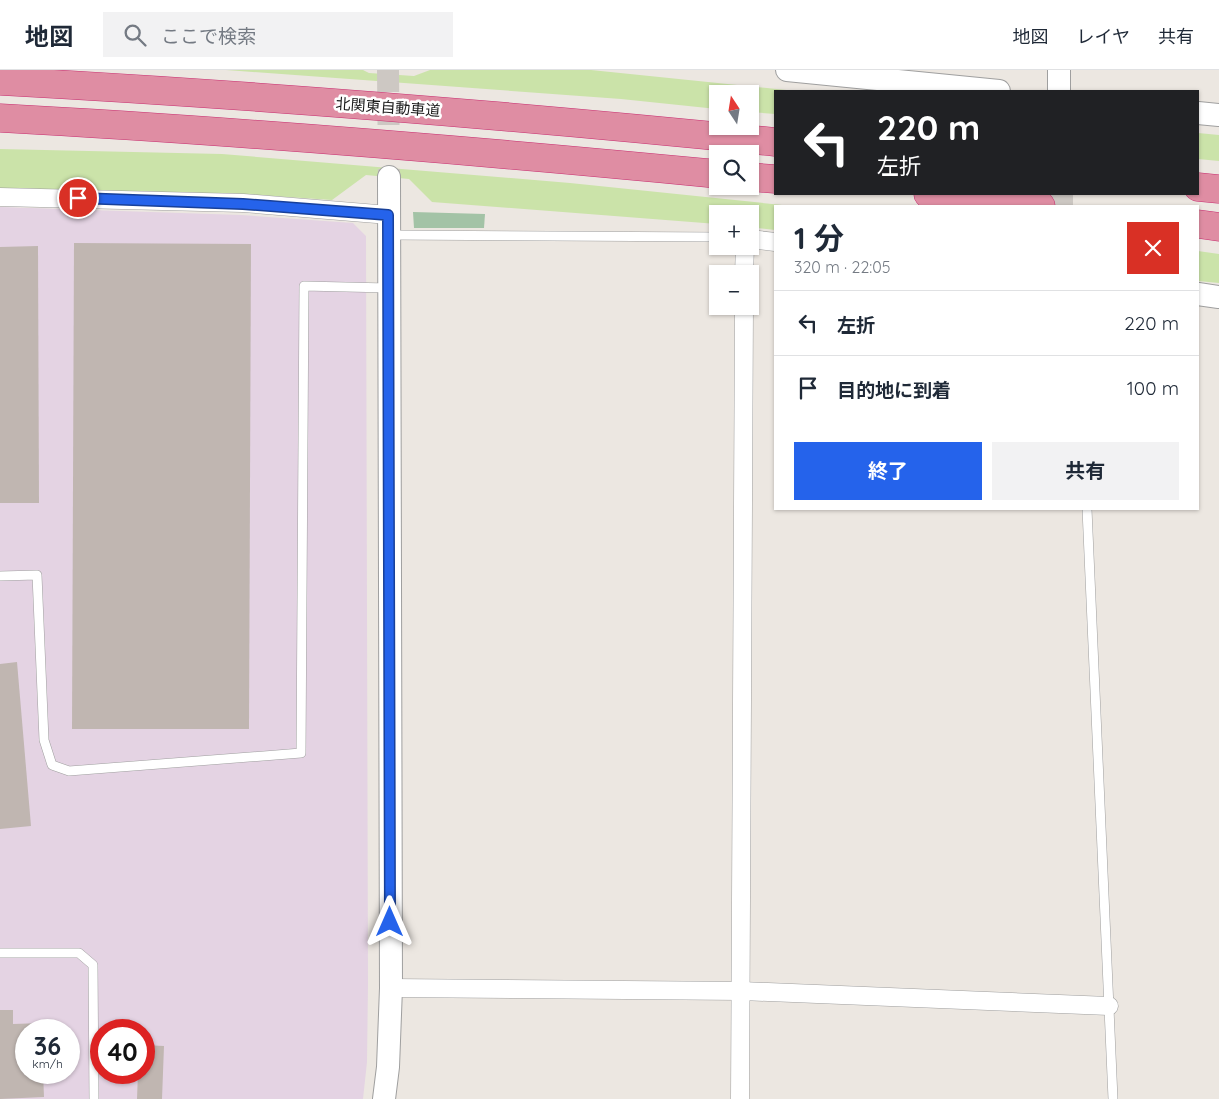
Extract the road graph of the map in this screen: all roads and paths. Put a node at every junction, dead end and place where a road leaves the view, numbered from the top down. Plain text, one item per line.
1 (787, 70) edge
2 (1059, 70) edge
3 (0, 81) edge
4 (989, 90) edge
5 (1059, 90) edge
6 (1199, 112) edge
7 (1219, 115) edge
8 (0, 118) edge
9 (188, 128) junction
10 (0, 130) edge
11 (774, 142) edge
12 (709, 173) edge
13 (388, 177) tunnel mouth
14 (759, 178) edge
15 (774, 179) edge
16 (1199, 187) edge
17 (1219, 189) edge
18 (938, 195) edge
19 (0, 197) edge
20 (1032, 205) edge
21 (1199, 224) edge
22 (388, 225) junction
23 (1219, 227) edge
24 (709, 237) edge
25 (759, 240) edge
26 (774, 242) edge
27 (388, 288) junction
28 (1199, 294) edge
29 (1219, 297) edge
30 (744, 315) edge
31 (1087, 510) edge
32 (0, 576) edge
33 (0, 953) edge
34 (391, 988) junction
35 (742, 991) junction
36 (1109, 1006) junction
37 (94, 1099) edge
38 (384, 1099) edge
39 (740, 1099) edge
40 (1113, 1099) edge

1 - 4 street
2 - 5 street
3 - 11 highway, 北関東自動車道
6 - 7 street
8 - 9 highway
9 - 10 highway
9 - 12 highway
13 - 22 street
14 - 15 highway
16 - 17 highway
18 - 20 highway
19 - 22 street
21 - 23 highway
22 - 24 lane
22 - 27 street
25 - 26 street
27 - 32 lane
27 - 34 street
28 - 29 street
30 - 35 street
31 - 36 lane
33 - 37 lane
34 - 35 street
34 - 38 street
35 - 36 street
35 - 39 street
36 - 40 lane

